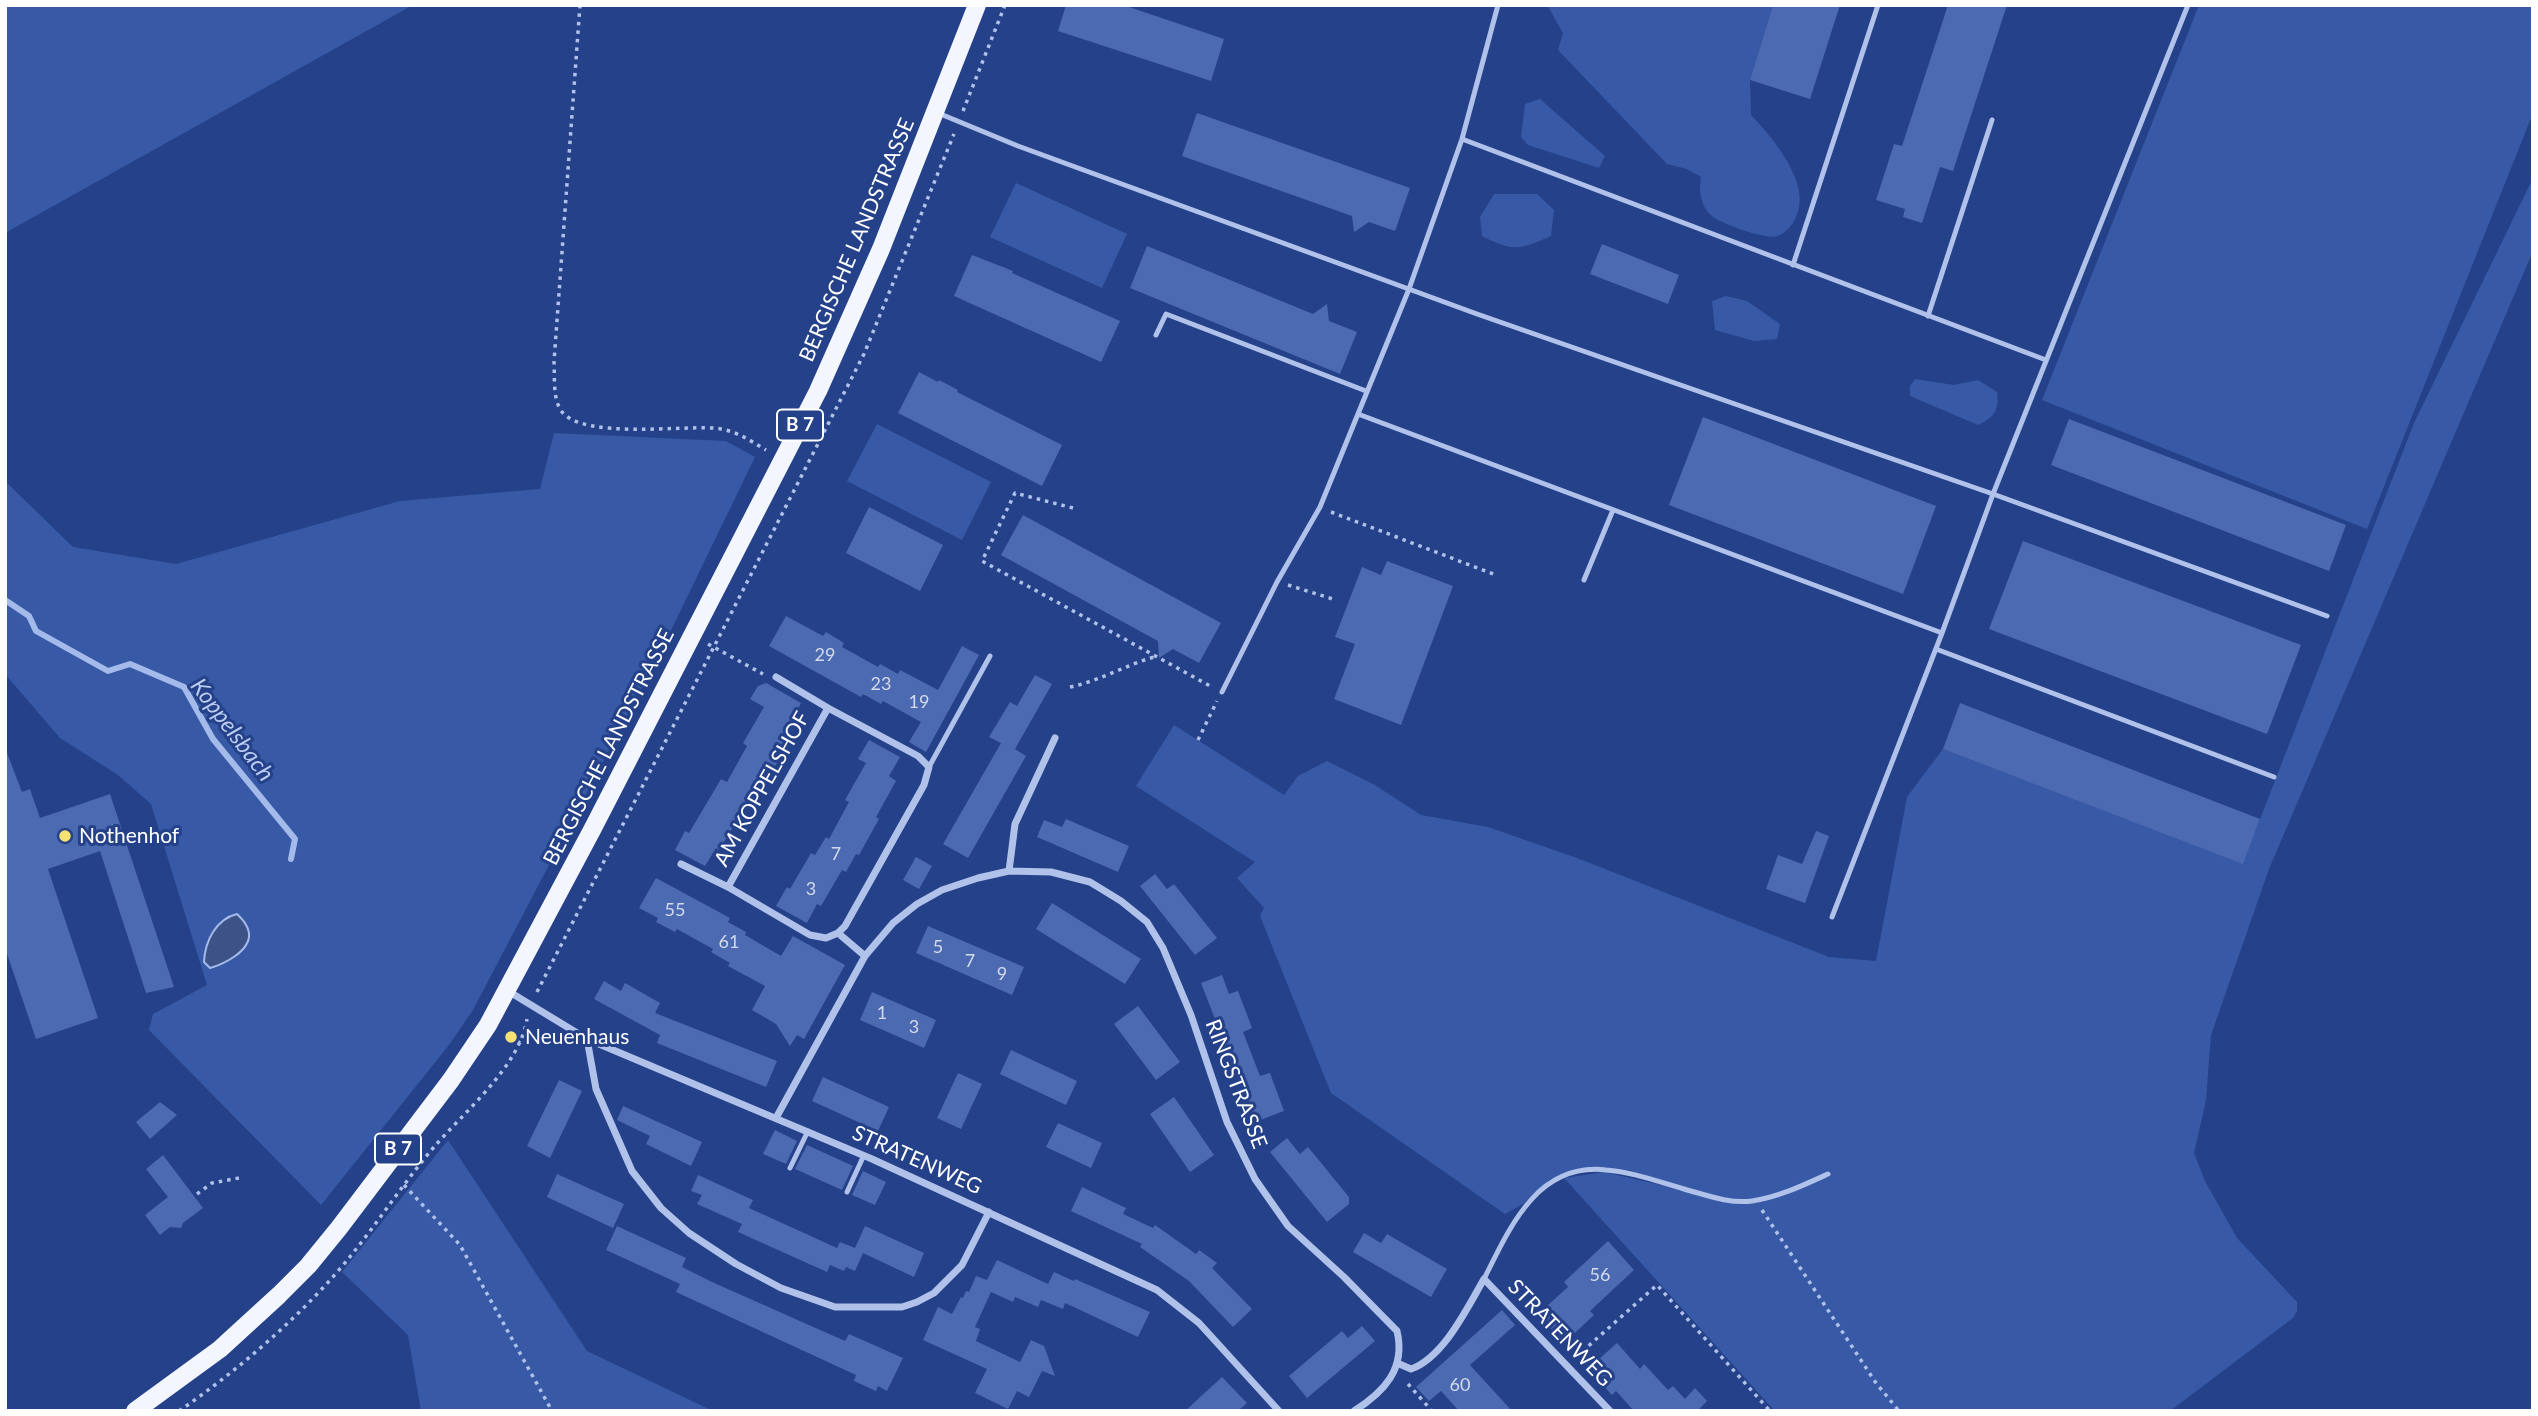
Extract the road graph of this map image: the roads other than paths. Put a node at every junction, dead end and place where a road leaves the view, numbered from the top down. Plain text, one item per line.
1 (977, 5) edge
2 (1497, 5) edge
3 (1878, 5) edge
4 (2188, 5) edge
5 (935, 112) junction
6 (1992, 120) dead end
7 (1462, 139) junction
8 (1793, 265) junction
9 (1409, 289) junction
10 (1928, 316) junction
11 (1156, 335) dead end
12 (2046, 360) junction
13 (1366, 391) junction
14 (1358, 414) junction
15 (1993, 494) junction
16 (1613, 510) junction
17 (1584, 580) dead end
18 (2326, 617) dead end
19 (1942, 632) junction
20 (1936, 649) junction
21 (990, 656) dead end
22 (776, 677) road end
23 (1222, 692) road end
24 (828, 708) junction
25 (1055, 738) dead end
26 (929, 767) junction
27 (2274, 777) dead end
28 (681, 864) dead end
29 (1009, 871) junction
30 (728, 887) junction
31 (1832, 917) dead end
32 (838, 933) junction
33 (864, 956) junction
34 (507, 991) junction
35 (587, 1039) junction
36 (776, 1118) junction
37 (808, 1132) junction
38 (864, 1155) junction
39 (790, 1168) dead end
40 (1828, 1174) dead end
41 (847, 1192) dead end
42 (989, 1212) junction
43 (1484, 1279) junction
44 (1397, 1363) junction
45 (135, 1411) edge
46 (1279, 1411) edge
47 (1354, 1411) edge
48 (1610, 1411) edge

1 - 5 main road, BERGISCHE LANDSTRASSE / B 7
2 - 7 lane
3 - 8 lane
4 - 12 lane
5 - 9 lane
5 - 34 main road, BERGISCHE LANDSTRASSE / B 7
6 - 10 lane
7 - 8 lane
7 - 9 lane
8 - 10 lane
9 - 13 lane
9 - 15 lane
10 - 12 lane
11 - 13 lane
12 - 15 lane
13 - 14 lane
14 - 16 lane
14 - 23 lane
15 - 18 lane
15 - 19 lane
16 - 17 lane
16 - 19 lane
19 - 20 lane
20 - 27 lane
20 - 31 lane
21 - 26 lane
22 - 24 street, AM KOPPELSHOF
24 - 26 street, AM KOPPELSHOF
24 - 30 street, AM KOPPELSHOF
25 - 29 street
26 - 32 street
28 - 30 street, AM KOPPELSHOF
29 - 33 street, RINGSTRASSE
29 - 44 street, RINGSTRASSE
30 - 32 street, AM KOPPELSHOF
32 - 33 street
33 - 36 street, RINGSTRASSE
34 - 35 street, STRATENWEG
34 - 45 main road, BERGISCHE LANDSTRASSE / B 7
35 - 36 street, STRATENWEG
35 - 42 street
36 - 37 street, STRATENWEG
37 - 38 street, STRATENWEG
37 - 39 lane
38 - 41 lane
38 - 42 street, STRATENWEG
40 - 43 lane
42 - 46 street, STRATENWEG
43 - 44 street
43 - 48 street, STRATENWEG
44 - 47 street, RINGSTRASSE

